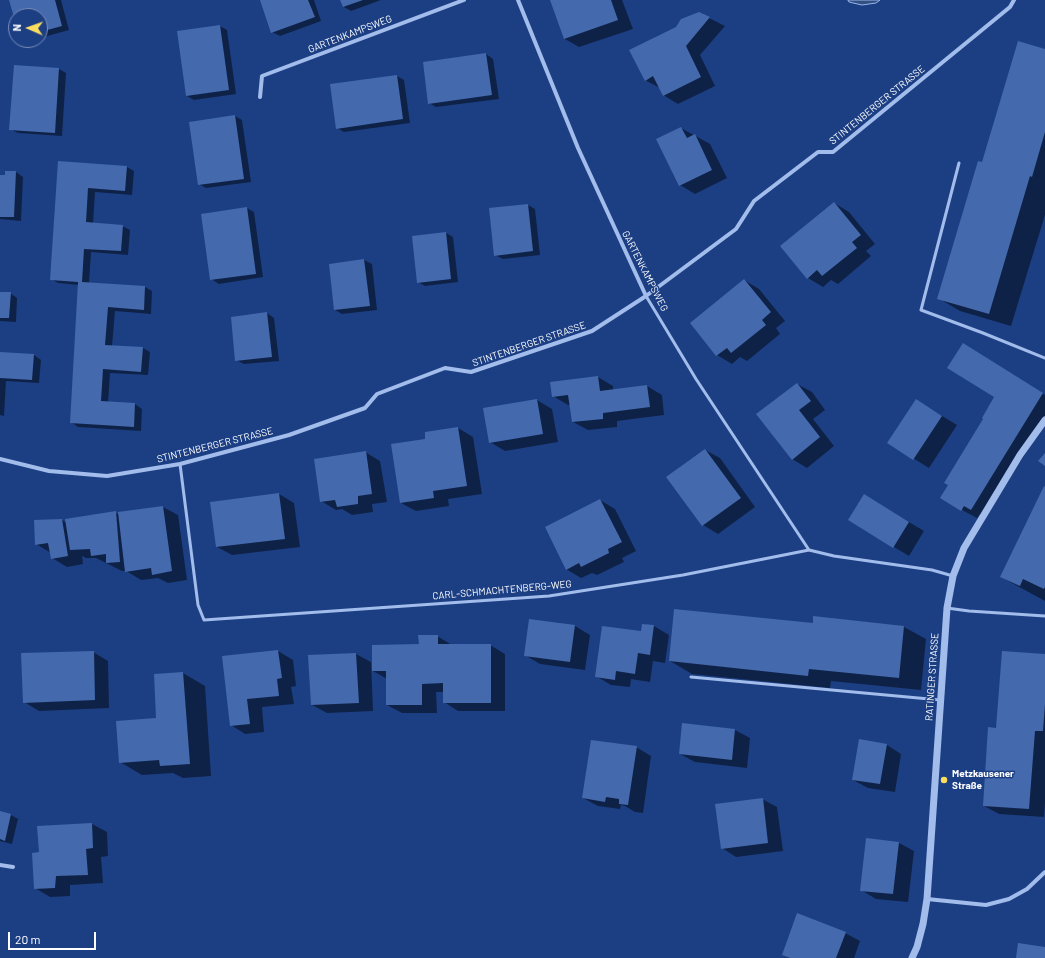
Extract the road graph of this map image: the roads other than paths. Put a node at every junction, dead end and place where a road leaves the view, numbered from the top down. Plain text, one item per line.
1 (464, 0) edge
2 (518, 0) edge
3 (1014, 0) edge
4 (260, 97) dead end
5 (959, 163) dead end
6 (646, 296) junction
7 (1045, 358) edge
8 (1045, 420) edge
9 (0, 460) edge
10 (180, 464) junction
11 (809, 550) junction
12 (953, 576) junction
13 (947, 608) junction
14 (1045, 616) edge
15 (691, 677) dead end
16 (940, 700) junction
17 (0, 865) edge
18 (14, 867) dead end
19 (1045, 872) edge
20 (927, 900) junction
21 (912, 958) edge

1 - 4 street, GARTENKAMPSWEG
2 - 6 street, GARTENKAMPSWEG
3 - 6 street, STINTENBERGER STRASSE
5 - 7 lane
6 - 10 street, STINTENBERGER STRASSE
6 - 11 lane, GARTENKAMPSWEG
8 - 12 street, RATINGER STRASSE
9 - 10 street, STINTENBERGER STRASSE
10 - 11 lane, CARL-SCHMACHTENBERG-WEG
11 - 12 lane, CARL-SCHMACHTENBERG-WEG
12 - 13 street, RATINGER STRASSE
13 - 14 lane
13 - 16 street, RATINGER STRASSE
15 - 16 lane
16 - 20 street, RATINGER STRASSE
17 - 18 street
19 - 20 street
20 - 21 street, RATINGER STRASSE

